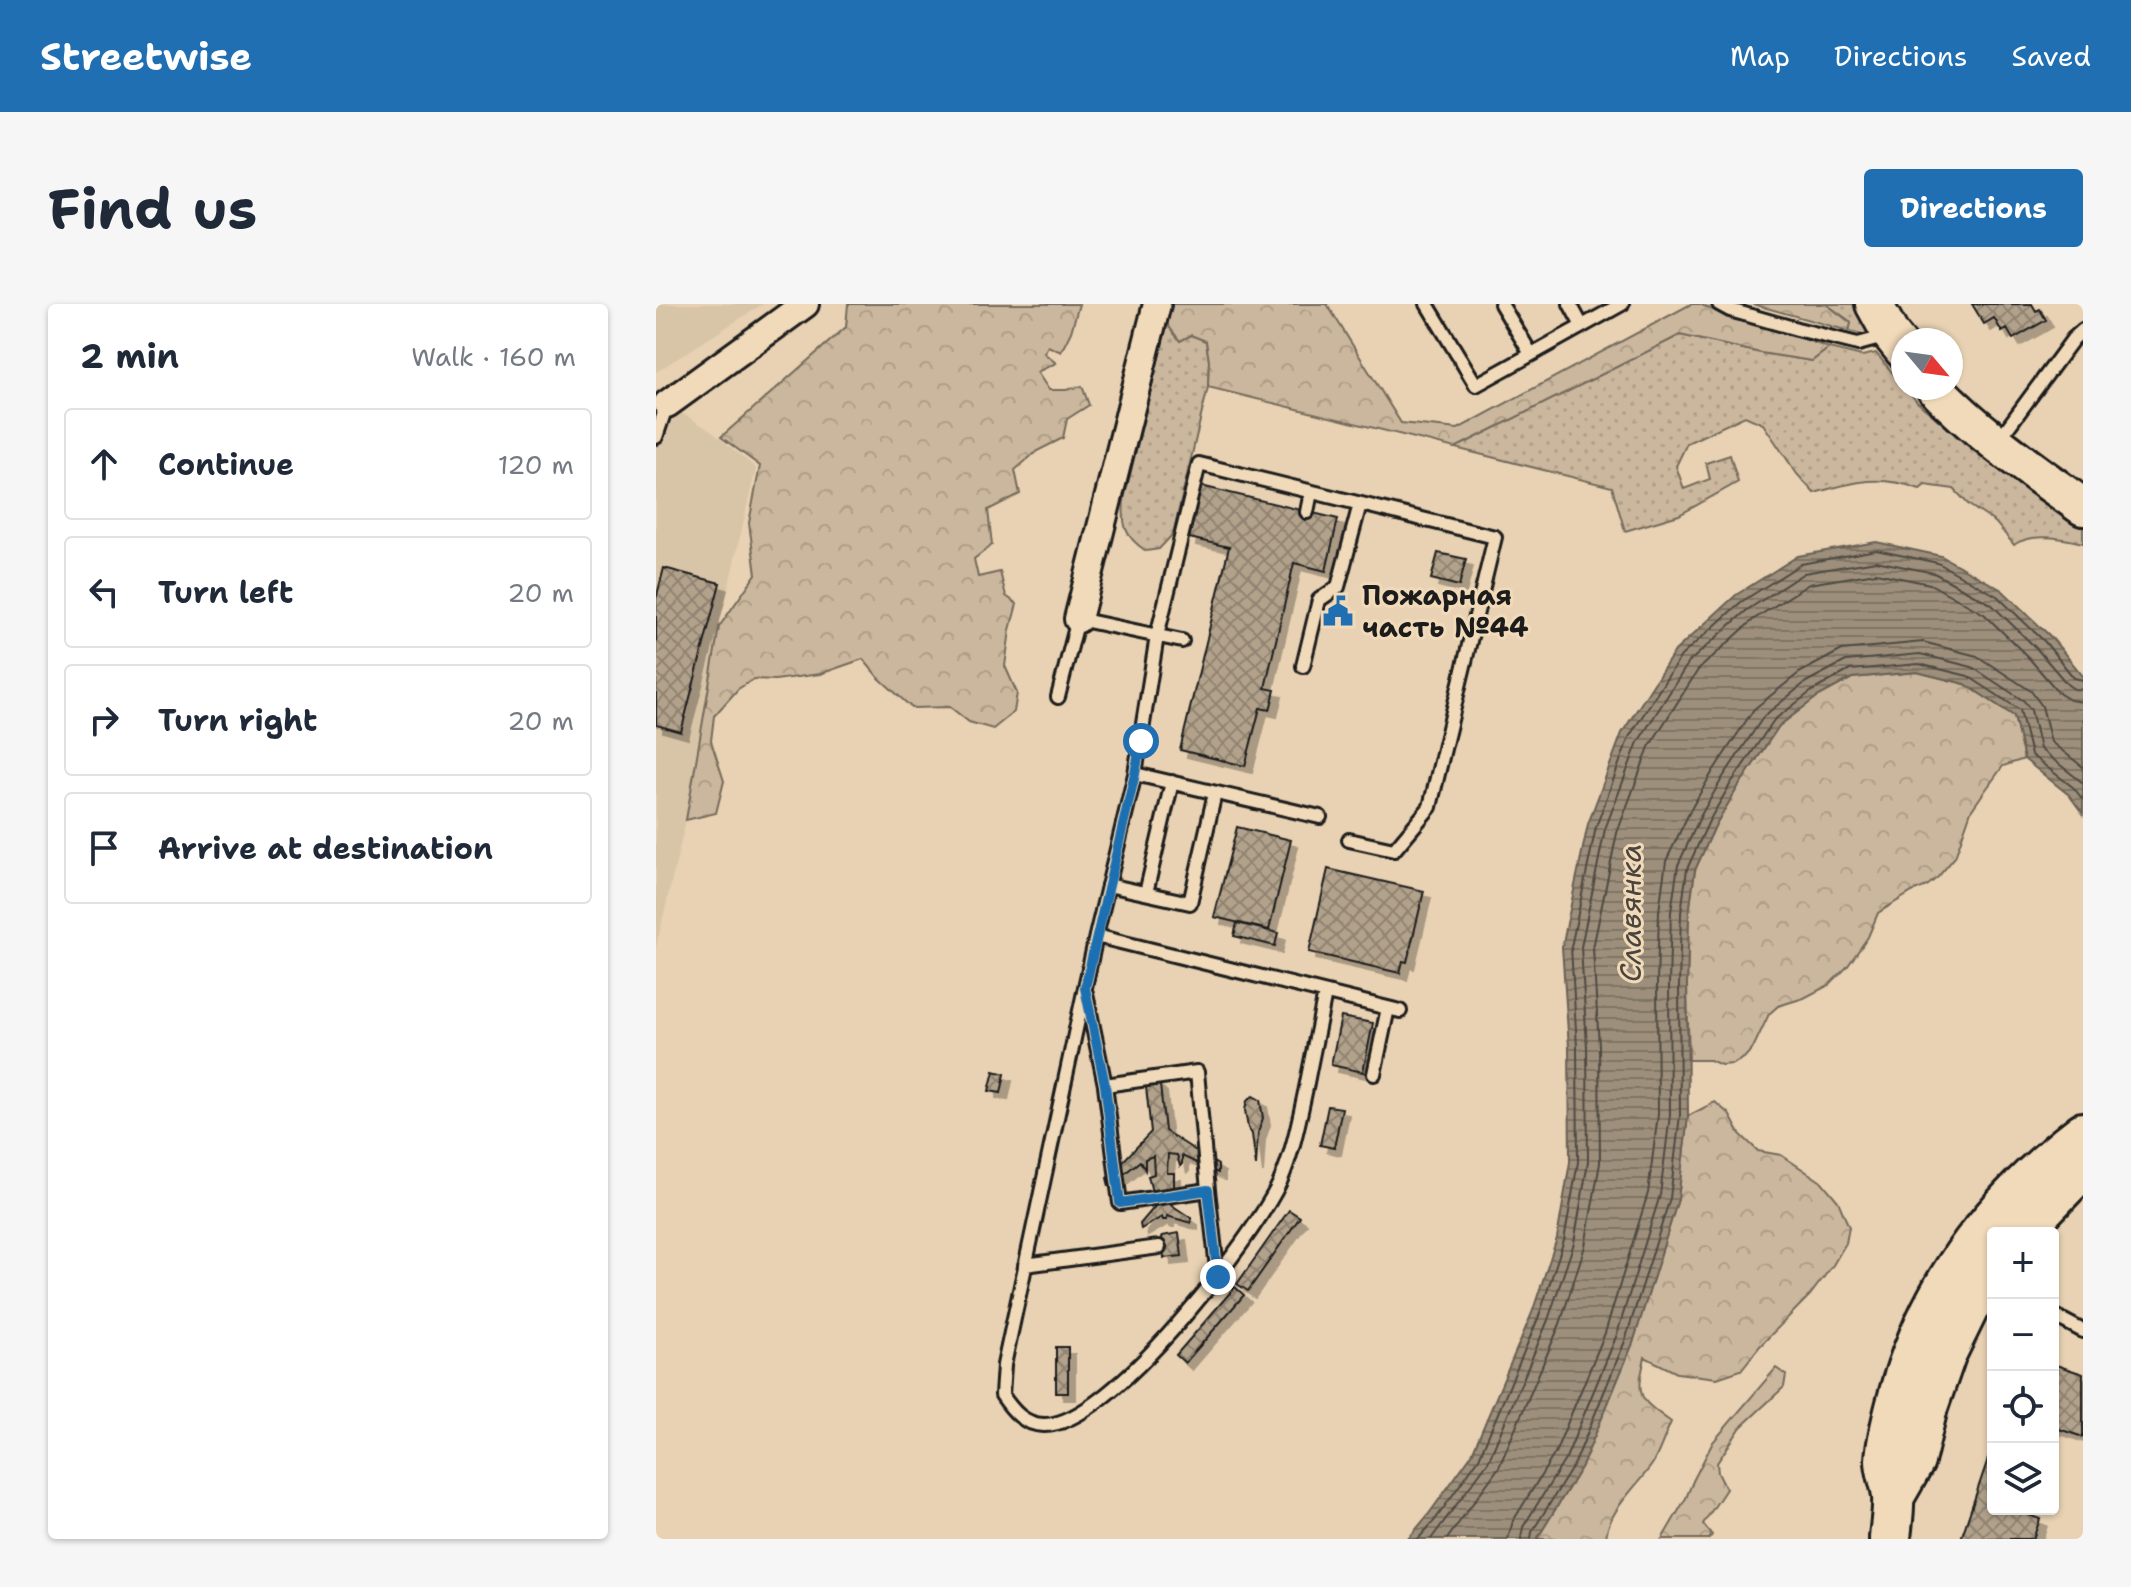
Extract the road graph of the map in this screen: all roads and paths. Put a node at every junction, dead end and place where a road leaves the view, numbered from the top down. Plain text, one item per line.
1 (805, 304) edge
2 (1157, 304) edge
3 (1427, 304) edge
4 (1501, 304) edge
5 (1570, 304) edge
6 (1622, 304) edge
7 (1719, 304) edge
8 (1874, 304) edge
9 (1582, 326) junction
10 (2083, 330) edge
11 (1891, 333) edge
12 (1891, 343) edge
13 (1531, 354) junction
14 (1946, 400) edge
15 (667, 404) joint
16 (656, 437) edge
17 (1996, 443) junction
18 (1311, 492) junction
19 (1360, 504) junction
20 (2083, 507) edge
21 (1307, 512) dead end
22 (1078, 619) junction
23 (1157, 636) junction
24 (1182, 641) dead end
25 (1303, 666) dead end
26 (1058, 697) dead end
27 (1135, 774) junction
28 (1172, 782) junction
29 (1215, 793) junction
30 (1320, 817) dead end
31 (1349, 840) dead end
32 (1108, 885) junction
33 (1146, 893) junction
34 (1096, 936) junction
35 (1085, 988) junction
36 (1325, 993) junction
37 (1374, 1074) dead end
38 (1105, 1085) junction
39 (2083, 1133) edge
40 (2083, 1171) edge
41 (1208, 1190) junction
42 (2025, 1227) edge
43 (1159, 1247) dead end
44 (1025, 1265) junction
45 (1218, 1277) junction
46 (1987, 1278) edge
47 (2059, 1318) edge
48 (2083, 1331) edge
49 (1893, 1497) junction
50 (1890, 1539) edge

1 - 15 street
2 - 22 street
3 - 13 lane
4 - 13 lane
5 - 9 lane
6 - 9 lane
7 - 12 lane
8 - 11 street
9 - 13 lane
10 - 17 lane
14 - 17 street
15 - 16 lane
17 - 20 street
18 - 19 lane
18 - 21 lane
18 - 23 lane
19 - 25 lane
19 - 31 lane
22 - 23 lane
22 - 26 lane
23 - 24 lane
23 - 27 lane
27 - 28 lane
27 - 32 lane
28 - 29 lane
28 - 33 lane
29 - 30 lane
29 - 33 lane
32 - 33 lane
32 - 34 lane
34 - 35 lane
34 - 36 lane
35 - 38 lane
35 - 44 lane
36 - 37 lane
36 - 45 lane
38 - 41 lane
38 - 41 lane
39 - 49 main road
40 - 42 main road
41 - 45 lane
43 - 44 lane
44 - 45 lane
46 - 49 main road
47 - 48 lane
49 - 50 main road

